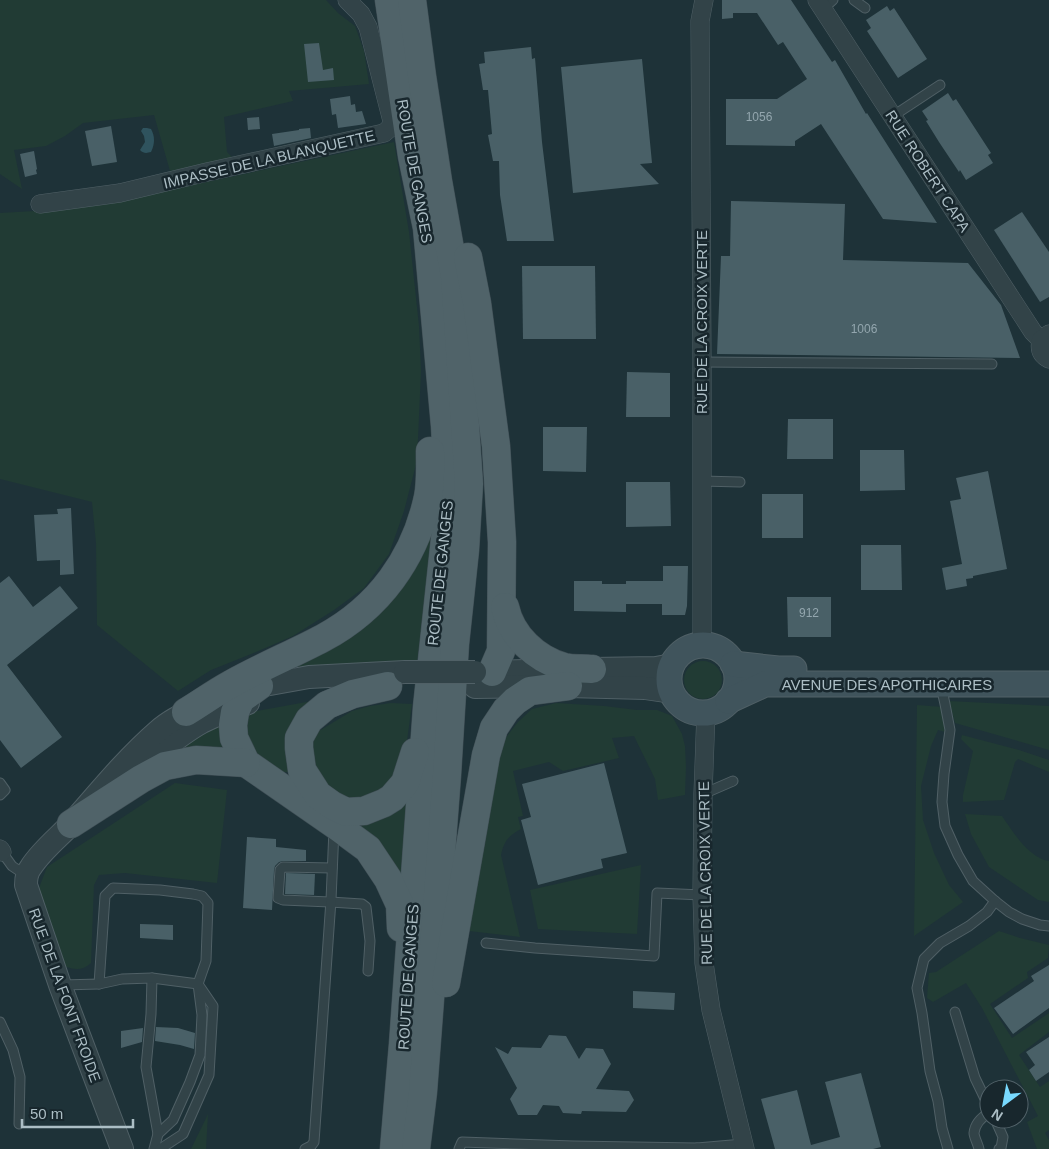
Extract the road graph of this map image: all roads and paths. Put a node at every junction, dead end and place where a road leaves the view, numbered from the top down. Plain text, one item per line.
1 (347, 0) edge
2 (384, 0) edge
3 (389, 0) edge
4 (412, 0) edge
5 (704, 0) edge
6 (854, 0) edge
7 (825, 3) edge
8 (865, 8) dead end
9 (395, 37) junction
10 (422, 76) junction
11 (940, 84) dead end
12 (893, 116) junction
13 (40, 204) dead end
14 (1045, 337) edge
15 (437, 347) junction
16 (1049, 359) edge
17 (702, 362) junction
18 (992, 364) dead end
19 (702, 482) junction
20 (740, 482) dead end
21 (502, 590) junction
22 (702, 645) junction
23 (733, 664) junction
24 (672, 665) junction
25 (592, 669) junction
26 (1049, 670) edge
27 (479, 677) junction
28 (401, 680) junction
29 (940, 684) junction
30 (1049, 684) edge
31 (259, 686) junction
32 (568, 686) junction
33 (672, 692) junction
34 (728, 701) junction
35 (238, 707) junction
36 (427, 707) junction
37 (186, 712) junction
38 (706, 712) junction
39 (246, 763) junction
40 (733, 781) dead end
41 (0, 783) edge
42 (703, 794) junction
43 (0, 795) edge
44 (71, 824) junction
45 (334, 824) junction
46 (1, 851) edge
47 (332, 868) junction
48 (27, 876) junction
49 (702, 896) junction
50 (330, 902) junction
51 (994, 902) junction
52 (1049, 926) edge
53 (486, 943) dead end
54 (368, 971) dead end
55 (152, 978) junction
56 (99, 984) junction
57 (198, 984) junction
58 (60, 985) junction
59 (955, 1012) dead end
60 (0, 1022) edge
61 (404, 1044) junction
62 (979, 1086) edge
63 (423, 1092) junction
64 (979, 1122) edge
65 (19, 1124) dead end
66 (999, 1129) edge
67 (158, 1134) junction
68 (744, 1146) edge
69 (573, 1148) edge
70 (697, 1148) edge
71 (122, 1149) edge
72 (154, 1149) edge
73 (160, 1149) edge
74 (305, 1149) edge
75 (394, 1149) edge
76 (416, 1149) edge
77 (459, 1149) edge
78 (948, 1149) edge
79 (979, 1149) edge
80 (999, 1149) edge

1 - 13 street, IMPASSE DE LA BLANQUETTE
2 - 9 lane
3 - 9 main road, ROUTE DE GANGES
4 - 10 main road, ROUTE DE GANGES
5 - 17 street, RUE DE LA CROIX VERTE
6 - 8 lane
7 - 12 street, RUE ROBERT CAPA
9 - 15 main road, ROUTE DE GANGES
10 - 21 main road
10 - 63 main road, ROUTE DE GANGES
11 - 12 lane
12 - 14 street, RUE ROBERT CAPA
14 - 16 street
15 - 36 main road, ROUTE DE GANGES
15 - 37 main road
17 - 18 lane
17 - 19 street, RUE DE LA CROIX VERTE
19 - 20 lane
19 - 22 street, RUE DE LA CROIX VERTE
21 - 25 main road
21 - 27 main road
22 - 23 main road
22 - 24 main road
23 - 26 main road, AVENUE DES APOTHICAIRES
23 - 34 main road
24 - 25 street
24 - 33 main road
25 - 27 street
27 - 28 street, bridge
27 - 32 street
28 - 31 street
28 - 35 street
28 - 36 main road
29 - 30 main road, AVENUE DES APOTHICAIRES
29 - 34 main road, AVENUE DES APOTHICAIRES
29 - 51 lane
31 - 35 main road
31 - 37 street
32 - 33 street
32 - 63 main road
33 - 38 main road
34 - 38 main road, AVENUE DES APOTHICAIRES
35 - 39 main road
35 - 44 street
36 - 61 main road, ROUTE DE GANGES
37 - 44 street
38 - 42 street, RUE DE LA CROIX VERTE
39 - 44 main road
39 - 45 main road
40 - 42 lane
41 - 43 lane
42 - 49 street, RUE DE LA CROIX VERTE
44 - 48 street
45 - 47 lane
45 - 61 main road
46 - 48 lane
47 - 50 lane
47 - 50 lane
48 - 58 street, RUE DE LA FONT FROIDE
49 - 53 lane
49 - 68 street, RUE DE LA CROIX VERTE
50 - 54 lane
50 - 74 lane
51 - 52 lane
51 - 78 lane
55 - 56 lane
55 - 57 lane
55 - 67 lane
56 - 57 lane
56 - 58 lane
57 - 67 lane
57 - 73 lane
58 - 71 street, RUE DE LA FONT FROIDE
59 - 62 lane
60 - 65 lane
61 - 75 main road, ROUTE DE GANGES
63 - 76 main road, ROUTE DE GANGES
64 - 79 lane
66 - 80 lane
67 - 72 lane
68 - 70 lane
69 - 70 lane
69 - 77 lane

